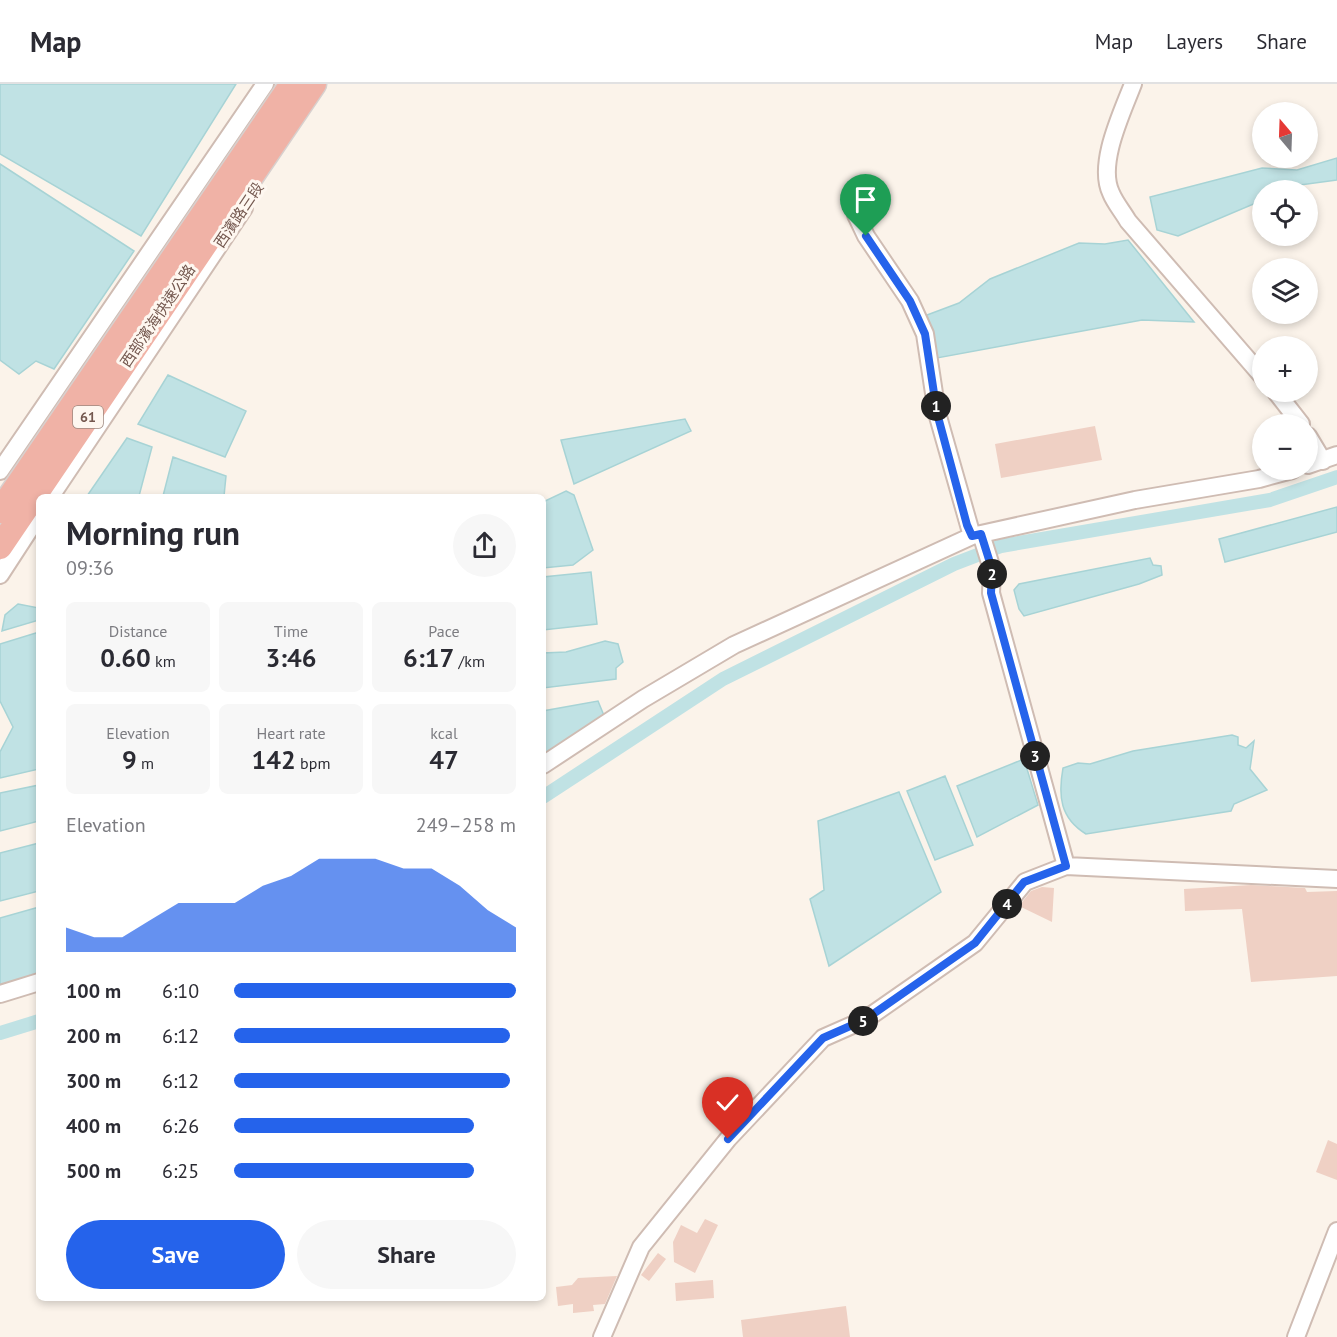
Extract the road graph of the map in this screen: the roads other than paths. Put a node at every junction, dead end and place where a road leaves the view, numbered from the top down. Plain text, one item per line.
1 (265, 84) edge
2 (292, 84) edge
3 (314, 84) edge
4 (327, 84) edge
5 (1132, 84) edge
6 (856, 215) dead end
7 (1252, 364) edge
8 (1284, 402) edge
9 (1293, 414) edge
10 (0, 471) edge
11 (1253, 480) edge
12 (52, 494) edge
13 (0, 511) edge
14 (36, 520) edge
15 (976, 535) junction
16 (0, 547) edge
17 (0, 575) edge
18 (546, 763) edge
19 (1066, 866) junction
20 (1337, 879) edge
21 (36, 983) edge
22 (0, 994) edge
23 (1337, 1231) edge
24 (602, 1337) edge
25 (1296, 1337) edge

1 - 10 street
2 - 13 highway, 西部濱海快速公路 / 61
3 - 16 highway, 西部濱海快速公路 / 61
4 - 12 street, 西濱路三段
5 - 7 street
6 - 15 street
8 - 9 street
11 - 15 street
14 - 17 street
15 - 18 street
15 - 19 street
19 - 20 street
19 - 24 street
21 - 22 street
23 - 25 street

